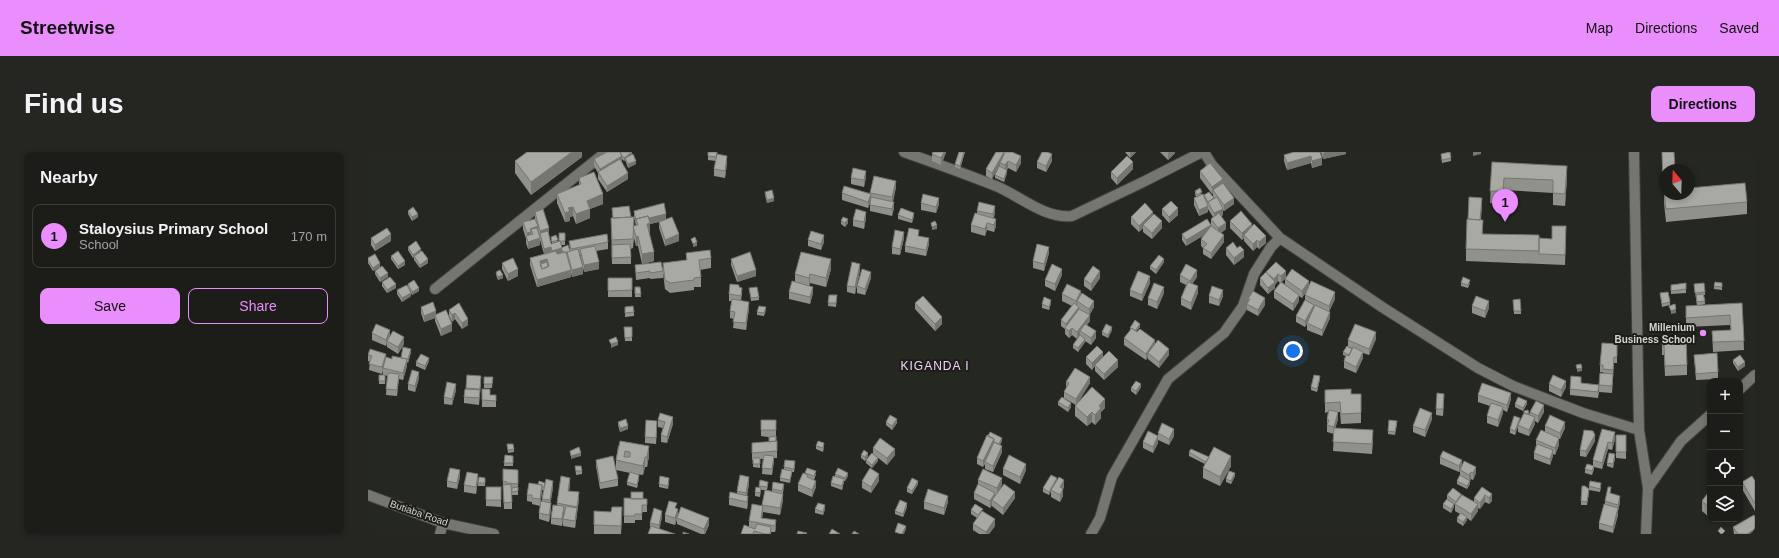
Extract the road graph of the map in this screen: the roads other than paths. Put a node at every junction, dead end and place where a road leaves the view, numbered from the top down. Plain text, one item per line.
1 (606, 152) edge
2 (904, 152) edge
3 (1203, 152) edge
4 (1634, 152) edge
5 (1280, 238) junction
6 (434, 289) dead end
7 (1755, 375) edge
8 (1743, 386) edge
9 (1707, 418) edge
10 (1639, 430) junction
11 (1648, 488) junction
12 (368, 495) edge
13 (443, 522) junction
14 (440, 534) edge
15 (494, 534) edge
16 (1091, 534) edge
17 (1646, 534) edge

1 - 6 street
2 - 3 street
3 - 5 street
4 - 10 street
5 - 10 street
5 - 16 street
7 - 8 street
9 - 11 street
10 - 11 street
11 - 17 street
12 - 13 street, Butiaba Road
13 - 14 street
13 - 15 street, Butiaba Road

